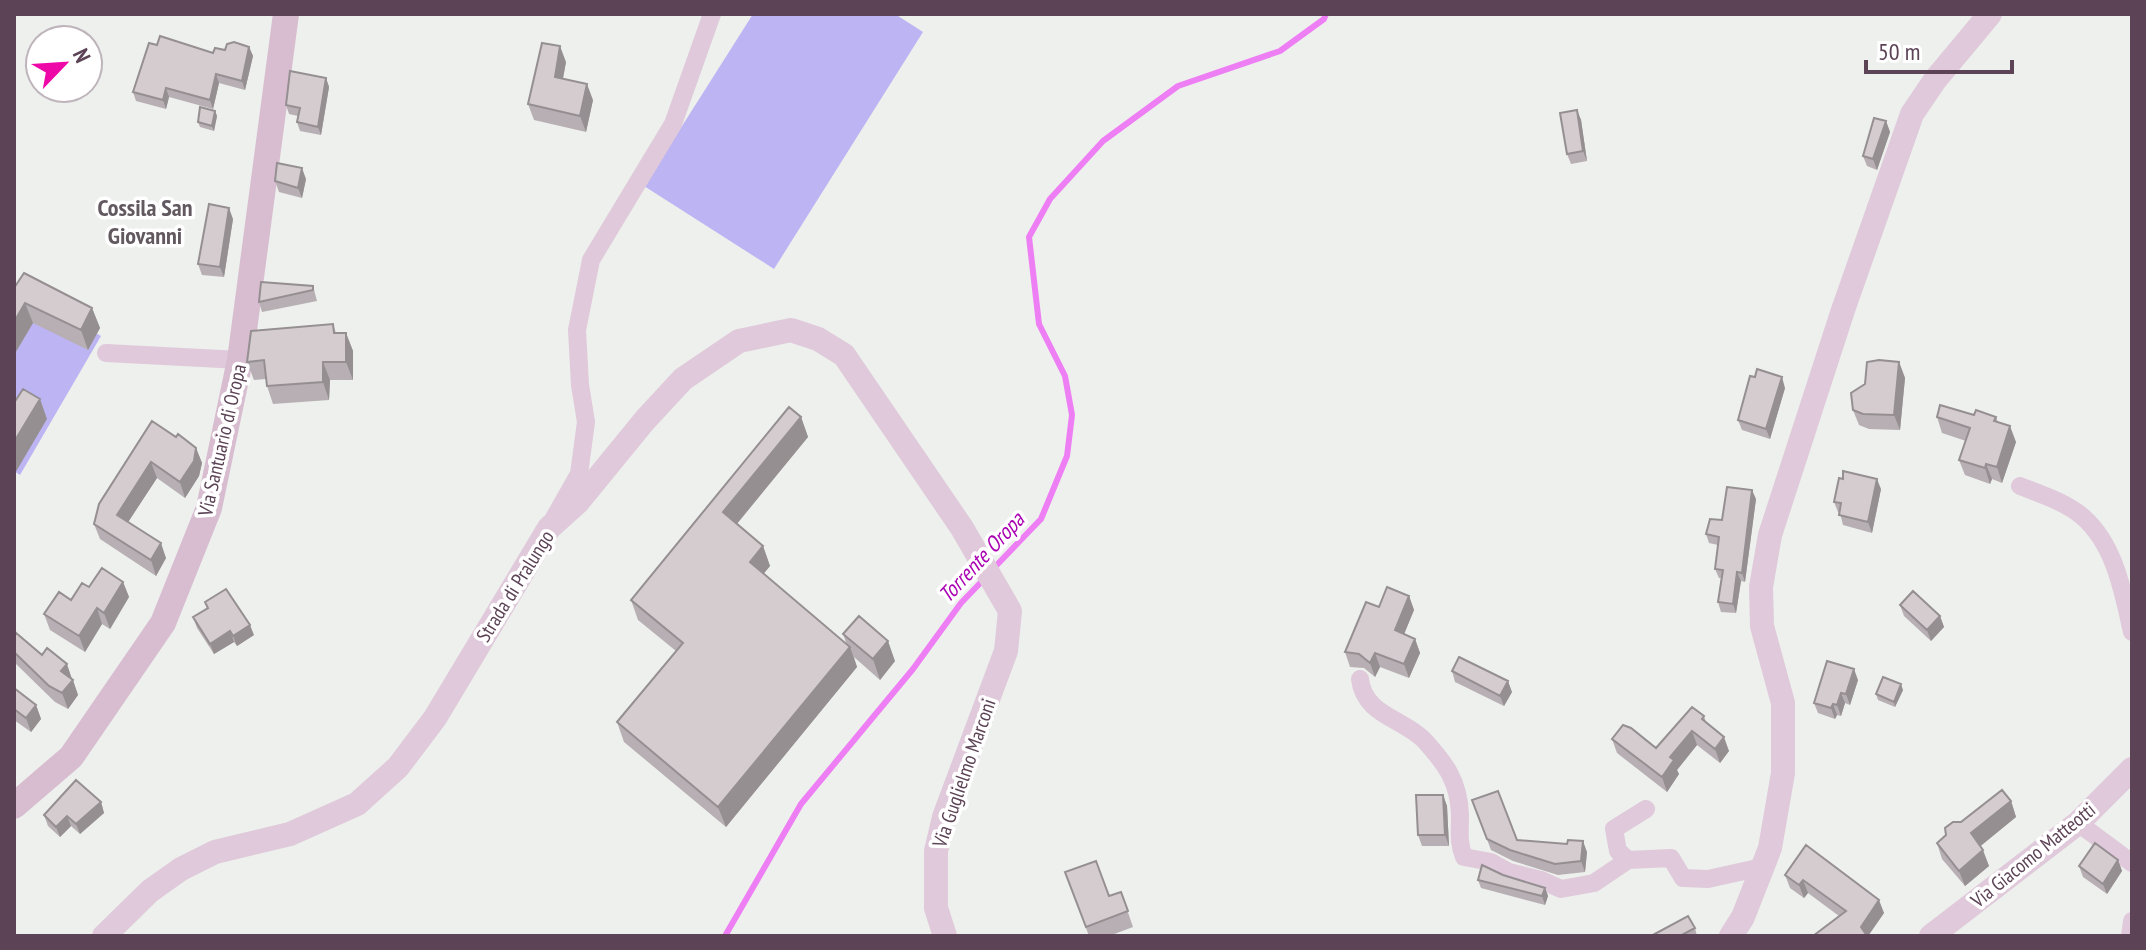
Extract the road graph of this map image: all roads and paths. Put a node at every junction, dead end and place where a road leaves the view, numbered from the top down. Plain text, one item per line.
1 (286, 14) edge
2 (712, 14) edge
3 (1990, 14) edge
4 (106, 353) dead end
5 (240, 360) junction
6 (2020, 486) dead end
7 (549, 528) junction
8 (1010, 611) joint
9 (2132, 632) edge
10 (1360, 679) dead end
11 (2132, 769) edge
12 (14, 806) edge
13 (1646, 809) dead end
14 (2078, 823) junction
15 (1628, 860) junction
16 (2132, 863) edge
17 (1762, 867) junction
18 (2132, 921) edge
19 (104, 936) edge
20 (945, 936) edge
21 (1731, 936) edge
22 (1931, 936) edge
23 (2130, 936) edge

1 - 5 main road, Via Santuario di Oropa
2 - 7 street
3 - 17 street
4 - 5 street
5 - 12 main road, Via Santuario di Oropa
6 - 9 street
7 - 8 street, Strada di Pralungo
7 - 19 street, Strada di Pralungo
8 - 20 street, Via Guglielmo Marconi
10 - 15 street
11 - 14 street, Via Giacomo Matteotti
13 - 15 street
14 - 16 street
14 - 22 street, Via Giacomo Matteotti
15 - 17 street
17 - 21 street
18 - 23 street

